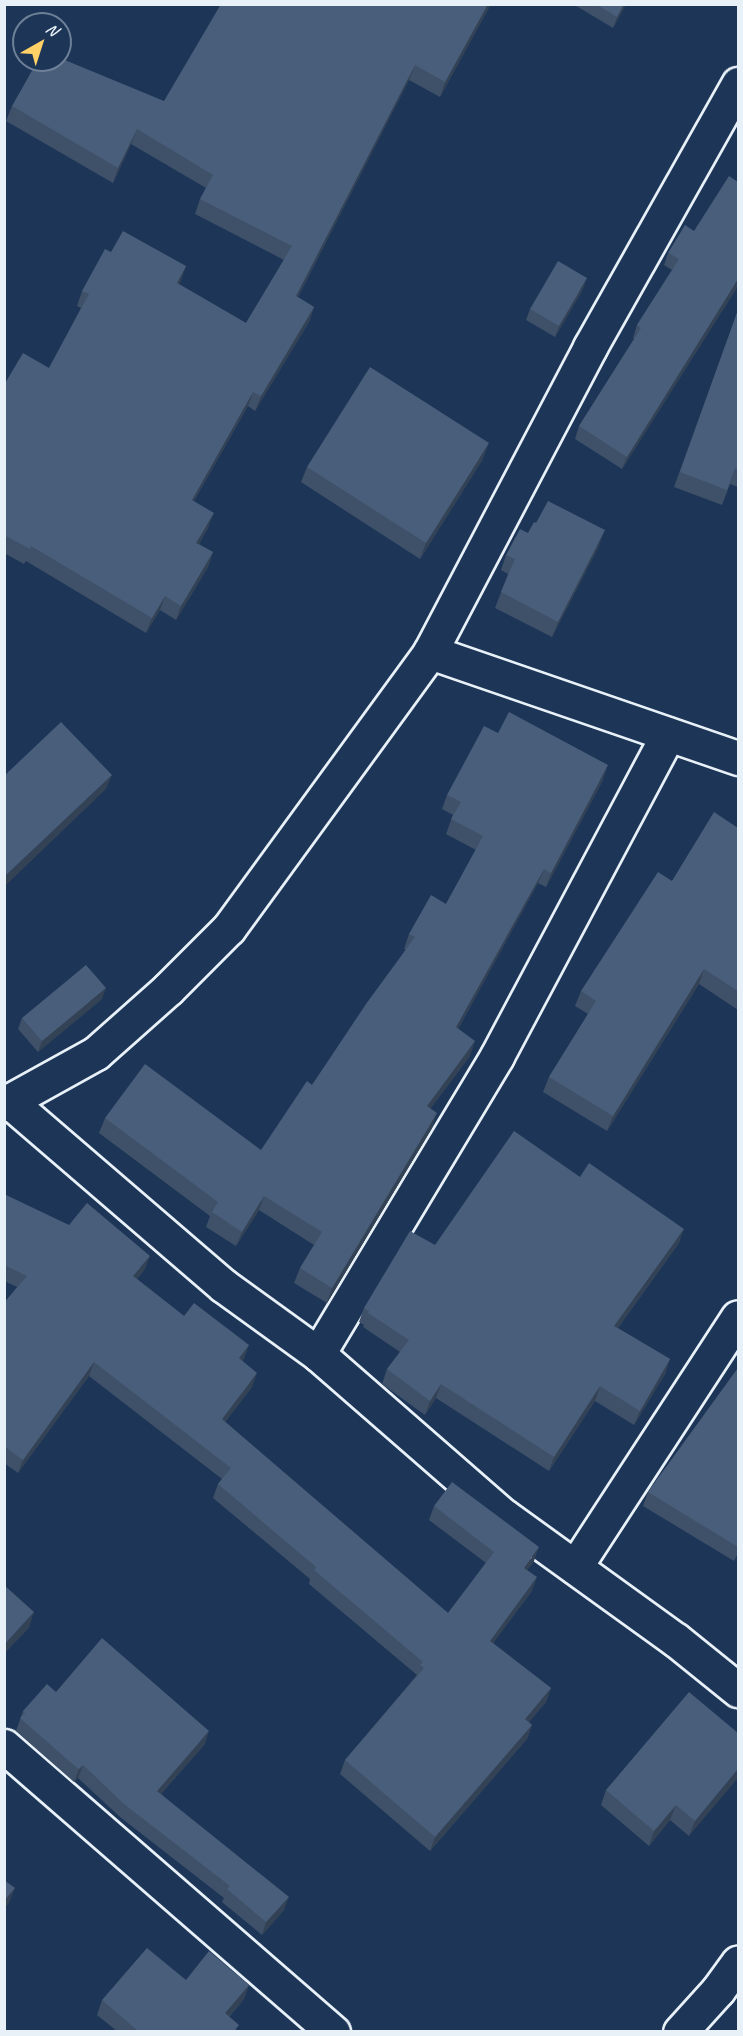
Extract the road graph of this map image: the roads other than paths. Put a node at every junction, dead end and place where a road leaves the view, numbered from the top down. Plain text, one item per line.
1 (738, 84) edge
2 (430, 652) junction
3 (668, 735) junction
4 (738, 758) edge
5 (7, 1103) edge
6 (738, 1317) edge
7 (318, 1354) junction
8 (575, 1567) junction
9 (738, 1690) edge
10 (4, 1746) edge
11 (738, 1962) edge
12 (333, 2031) edge
13 (680, 2031) edge

1 - 2 street
2 - 3 street
2 - 5 street
3 - 4 street
3 - 7 street
5 - 7 street
6 - 8 street
7 - 8 street
8 - 9 street
10 - 12 street
11 - 13 street

